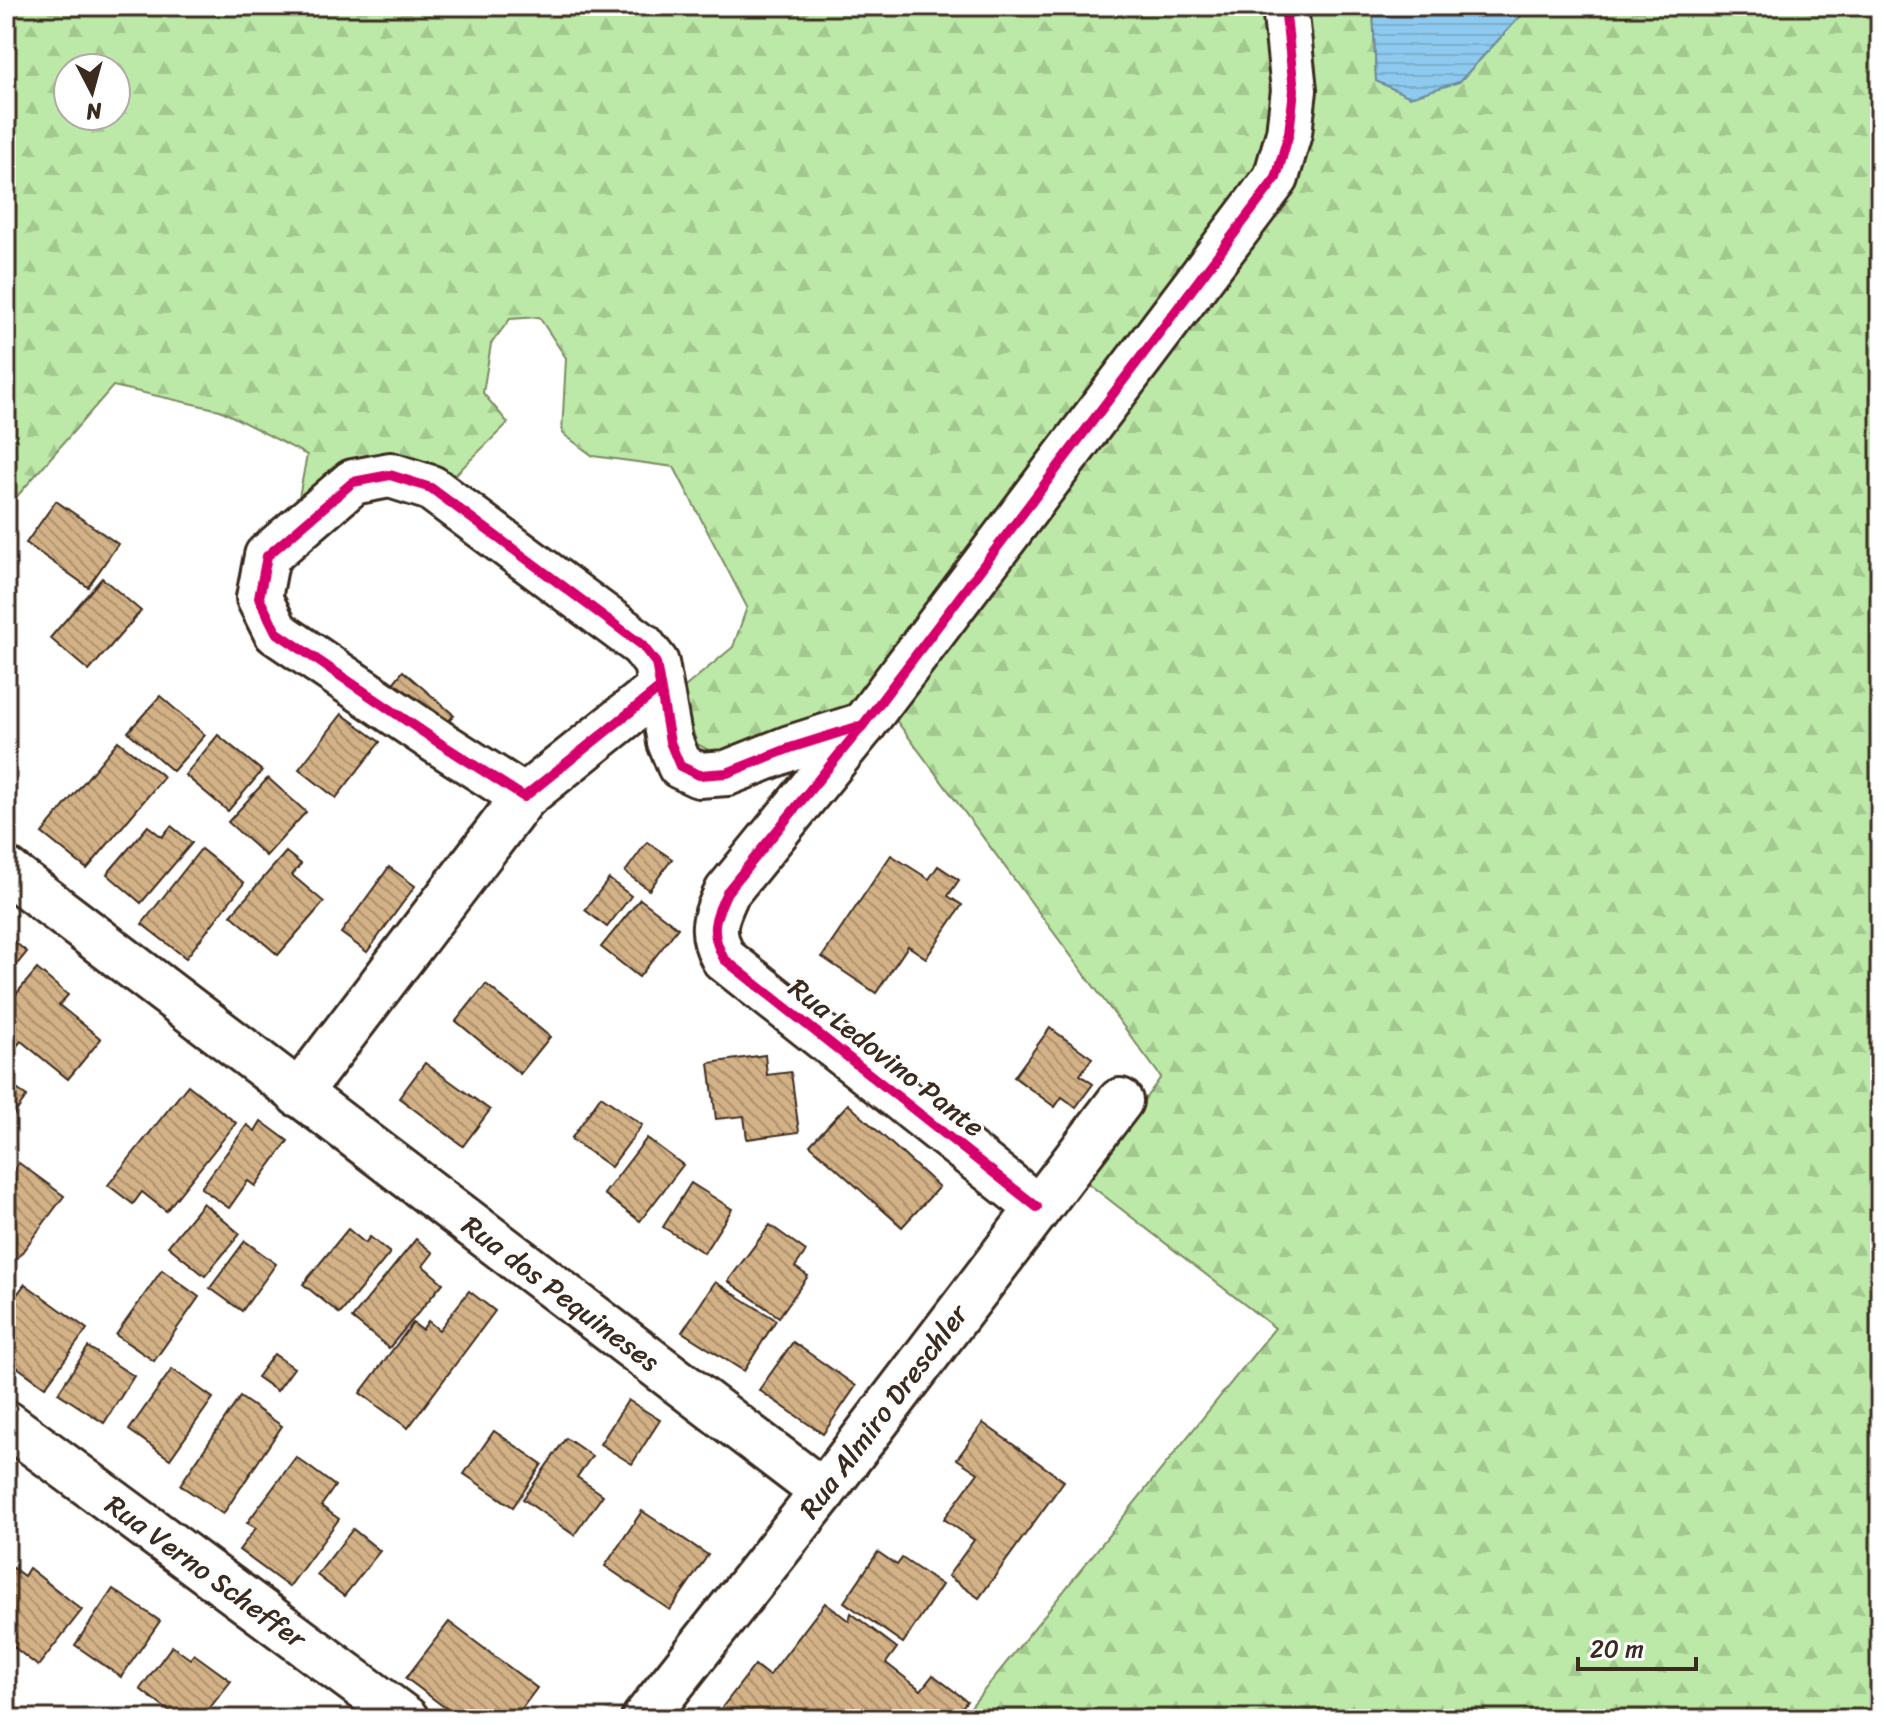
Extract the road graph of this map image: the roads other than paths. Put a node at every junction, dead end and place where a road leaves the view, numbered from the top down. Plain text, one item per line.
1 (1285, 6) edge
2 (660, 688) junction
3 (863, 725) junction
4 (524, 797) junction
5 (6, 870) edge
6 (298, 1094) junction
7 (1120, 1101) dead end
8 (1037, 1207) junction
9 (6, 1423) edge
10 (823, 1492) junction
11 (406, 1719) edge
12 (644, 1719) edge

1 - 3 street
2 - 3 street
2 - 4 street
2 - 4 street
3 - 8 street, Rua Ledovino Pante
4 - 6 street
5 - 6 street, Rua dos Pequineses
6 - 10 street, Rua dos Pequineses
7 - 8 street, Rua Almiro Dreschler
8 - 10 street, Rua Almiro Dreschler
9 - 11 street, Rua Verno Scheffer
10 - 12 street, Rua Almiro Dreschler

